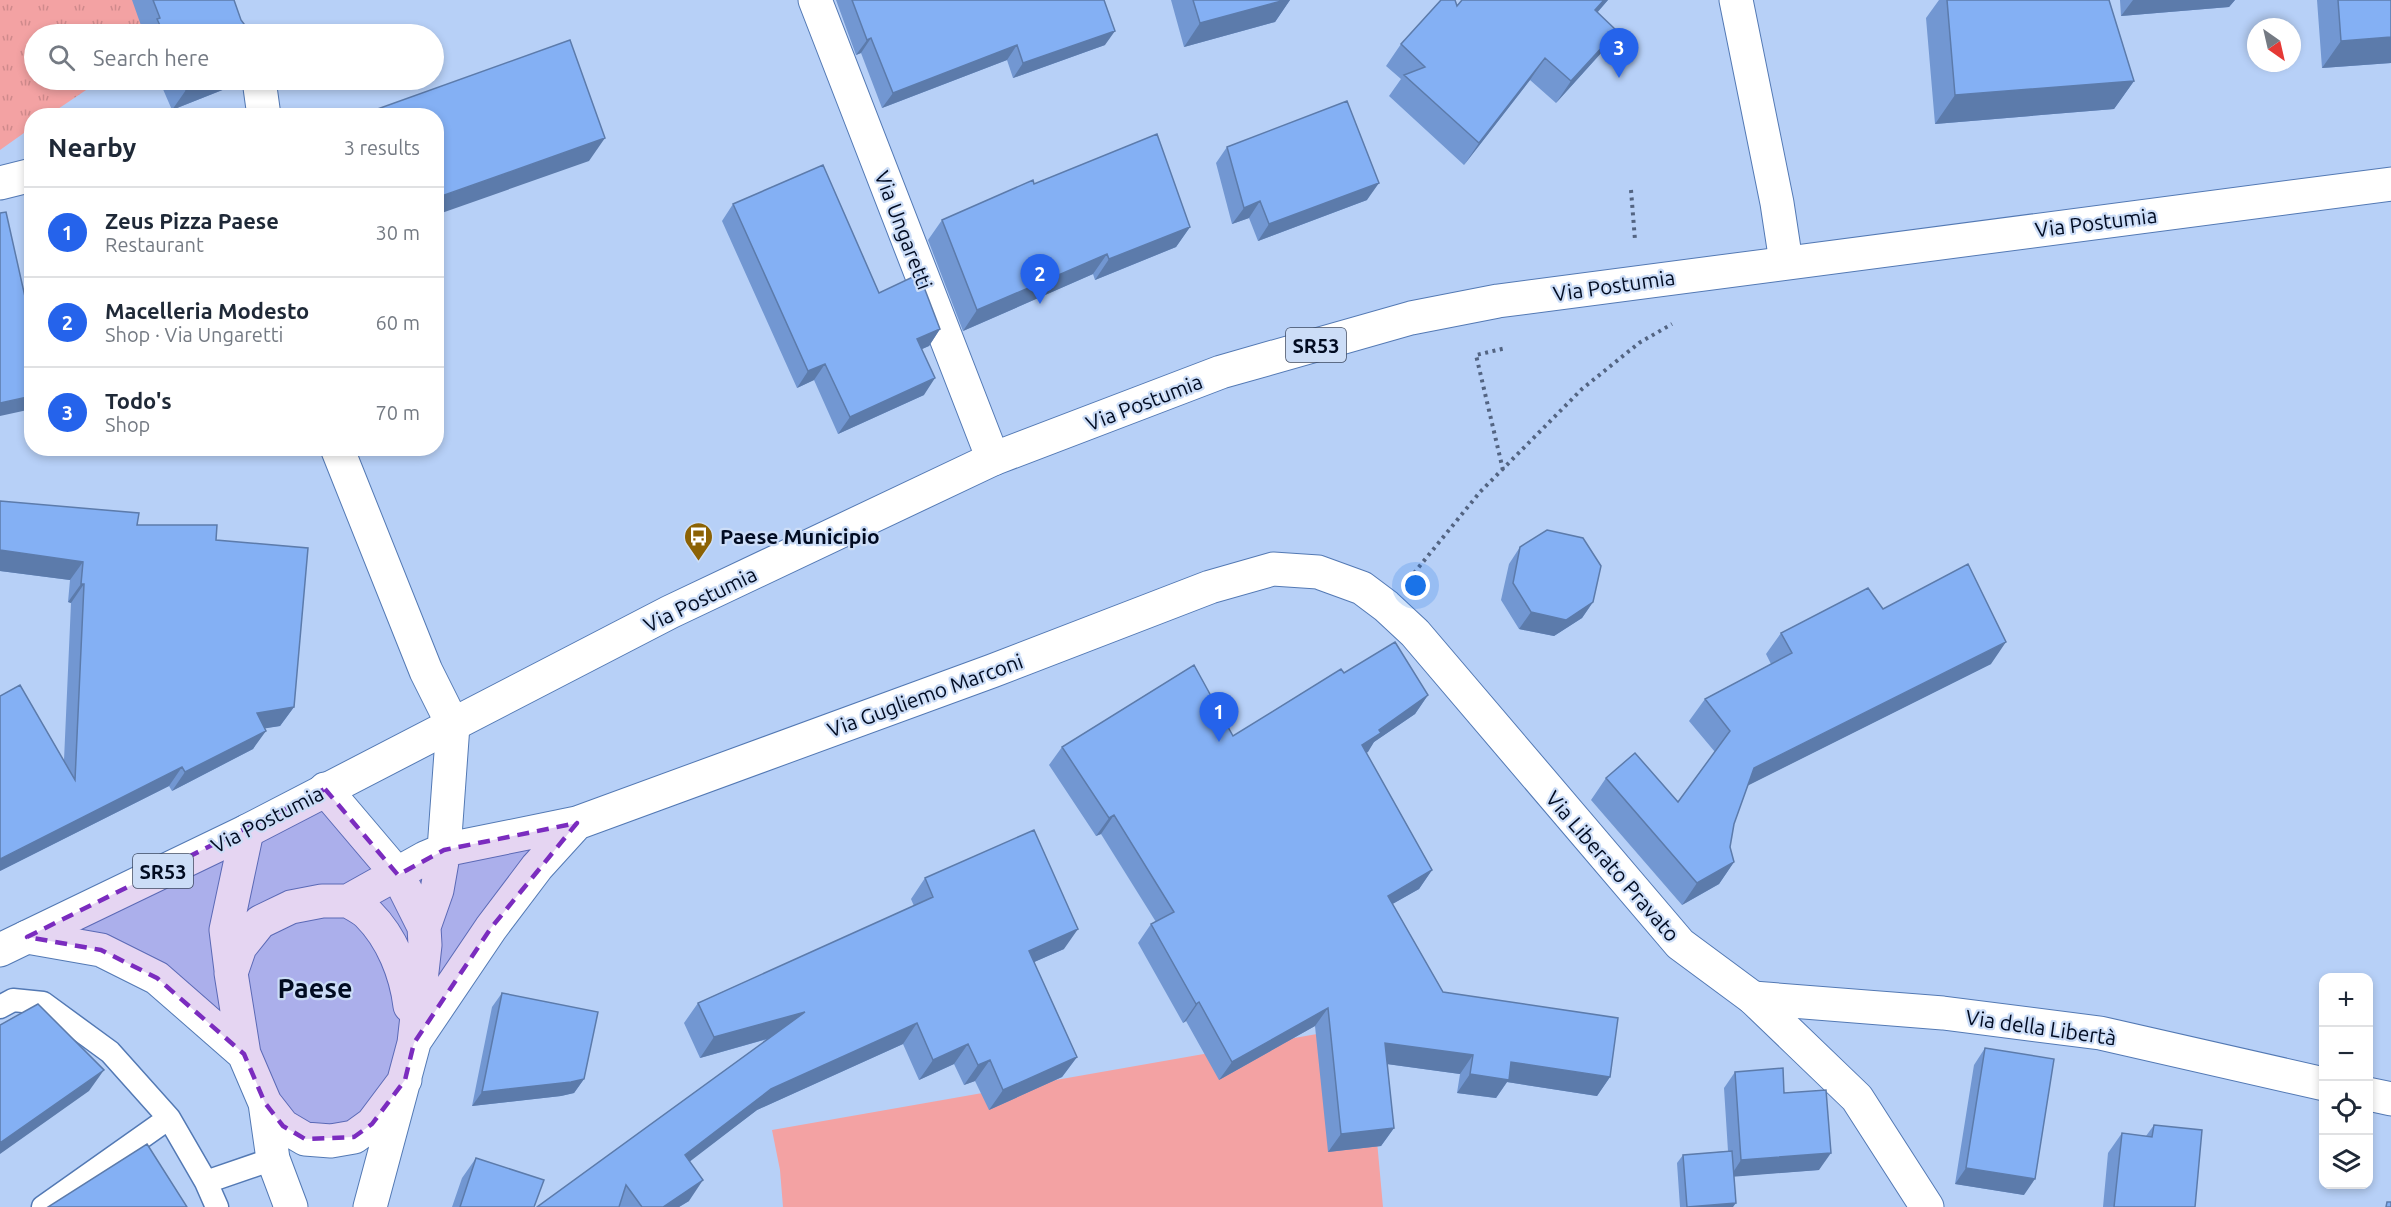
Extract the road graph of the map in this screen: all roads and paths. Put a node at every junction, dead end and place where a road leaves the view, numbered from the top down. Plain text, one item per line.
1 (815, 0) edge
2 (1736, 0) edge
3 (260, 90) edge
4 (263, 108) edge
5 (24, 177) edge
6 (0, 183) edge
7 (2391, 184) edge
8 (1631, 190) dead end
9 (1635, 241) dead end
10 (1786, 262) junction
11 (1674, 277) junction
12 (1506, 348) dead end
13 (339, 456) edge
14 (993, 459) junction
15 (1503, 470) junction
16 (1272, 569) joint
17 (1386, 606) junction
18 (453, 725) junction
19 (325, 789) junction
20 (577, 823) junction
21 (247, 831) junction
22 (444, 850) junction
23 (398, 875) junction
24 (348, 902) junction
25 (424, 927) junction
26 (13, 944) edge
27 (231, 974) junction
28 (1753, 998) junction
29 (0, 1007) edge
30 (414, 1043) junction
31 (244, 1054) junction
32 (405, 1080) junction
33 (2319, 1083) edge
34 (2373, 1095) edge
35 (2391, 1099) edge
36 (265, 1103) junction
37 (169, 1118) junction
38 (273, 1159) junction
39 (206, 1182) junction
40 (43, 1207) edge
41 (217, 1207) edge
42 (291, 1207) edge
43 (370, 1207) edge
44 (1927, 1207) edge

1 - 14 street, Via Ungaretti
2 - 10 street
3 - 4 street
5 - 6 street
7 - 10 street, Via Postumia / SR53
8 - 9 path
10 - 11 street, Via Postumia / SR53
11 - 14 street, Via Postumia / SR53
11 - 15 path
12 - 15 path
13 - 18 street
14 - 18 street, Via Postumia / SR53
15 - 17 path
16 - 17 street, Via Liberato Pravato
16 - 20 street, Via Gugliemo Marconi
17 - 28 street, Via Liberato Pravato
18 - 19 street, Via Postumia / SR53
18 - 22 street
19 - 21 street, Via Postumia / SR53
19 - 23 street
20 - 22 street, Via Gugliemo Marconi
20 - 30 street
21 - 26 street, Via Postumia / SR53
21 - 27 street
22 - 23 street, Via Gugliemo Marconi
22 - 25 street
23 - 24 street, Via Gugliemo Marconi
23 - 25 street
24 - 27 street
24 - 30 street
25 - 30 street
26 - 31 street
27 - 31 street
28 - 33 street, Via della Libertà
28 - 44 street, Via Liberato Pravato
29 - 37 lane
30 - 32 street
31 - 36 street
32 - 36 street
32 - 43 street
34 - 35 street
36 - 38 street
37 - 39 lane
37 - 40 lane
38 - 39 lane
38 - 42 street
39 - 41 lane

